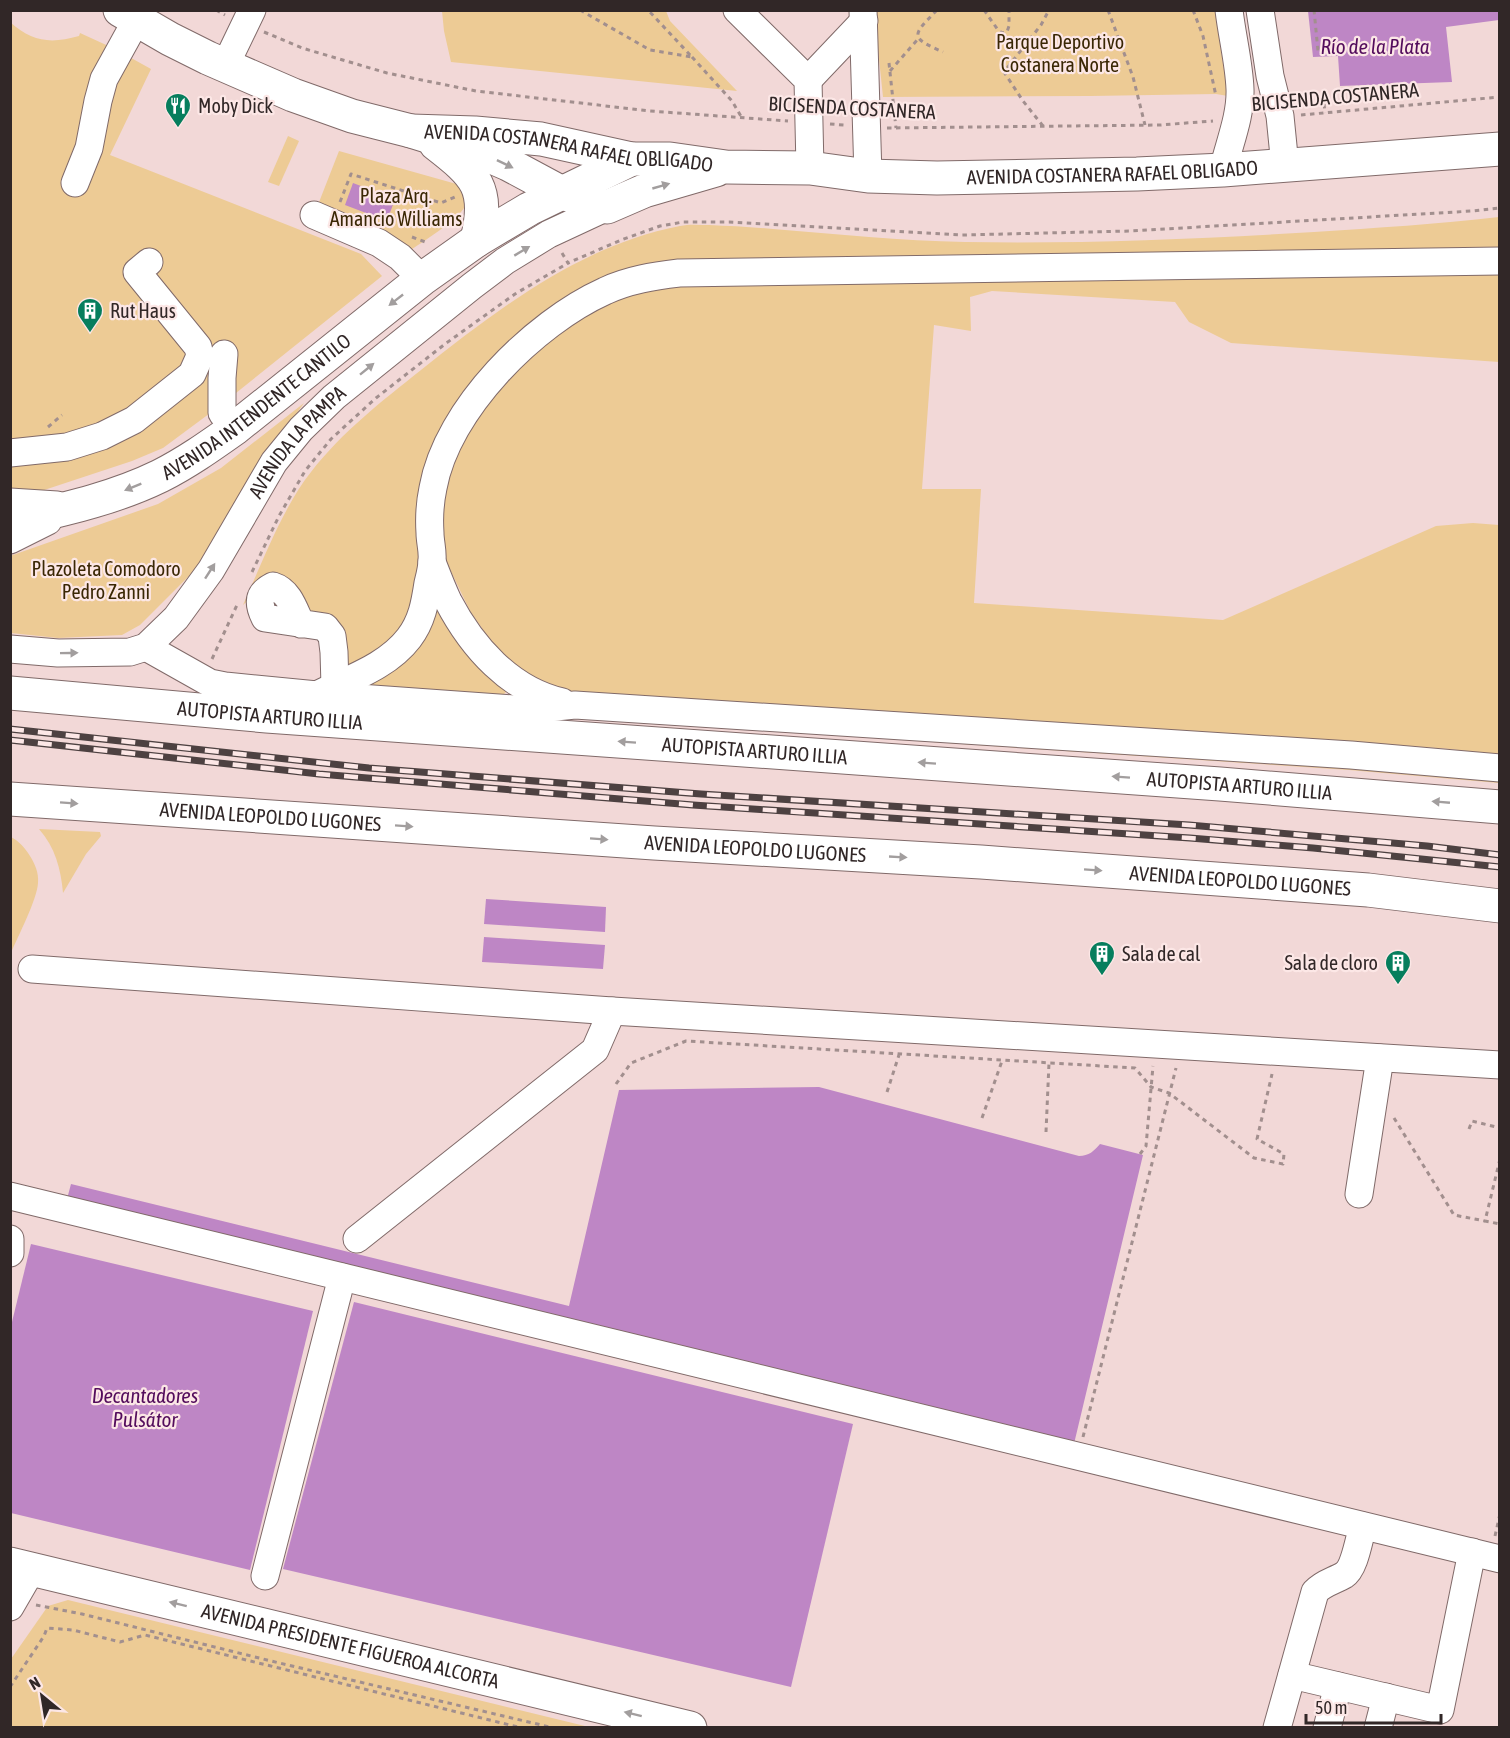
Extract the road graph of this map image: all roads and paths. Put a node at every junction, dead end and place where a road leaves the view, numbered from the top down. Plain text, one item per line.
1 (216, 10) edge
2 (580, 10) edge
3 (648, 10) edge
4 (737, 10) edge
5 (937, 10) edge
6 (984, 10) edge
7 (1009, 10) edge
8 (1049, 10) edge
9 (1108, 10) edge
10 (1193, 10) edge
11 (1229, 10) edge
12 (1260, 10) edge
13 (1314, 10) edge
14 (128, 16) edge
15 (864, 16) edge
16 (248, 17) edge
17 (918, 39) junction
18 (1318, 51) dead end
19 (943, 52) dead end
20 (692, 57) junction
21 (888, 61) dead end
22 (225, 66) junction
23 (890, 71) junction
24 (808, 80) junction
25 (1323, 95) dead end
26 (1500, 97) edge
27 (1226, 111) junction
28 (1325, 112) junction
29 (1280, 116) junction
30 (742, 118) junction
31 (810, 123) junction
32 (1145, 125) junction
33 (1043, 126) junction
34 (867, 127) junction
35 (896, 128) junction
36 (419, 134) junction
37 (1500, 150) edge
38 (632, 159) junction
39 (1285, 166) junction
40 (726, 167) junction
41 (810, 168) junction
42 (1223, 170) junction
43 (351, 174) dead end
44 (868, 176) junction
45 (75, 183) dead end
46 (478, 188) junction
47 (562, 193) junction
48 (607, 207) junction
49 (1500, 208) edge
50 (314, 215) dead end
51 (549, 234) junction
52 (477, 240) junction
53 (1500, 261) edge
54 (149, 262) dead end
55 (568, 263) junction
56 (422, 279) junction
57 (218, 354) junction
58 (234, 429) junction
59 (10, 453) edge
60 (10, 502) edge
61 (76, 507) junction
62 (10, 522) edge
63 (10, 540) edge
64 (432, 562) junction
65 (248, 581) dead end
66 (238, 603) dead end
67 (301, 624) dead end
68 (146, 647) junction
69 (10, 648) edge
70 (203, 678) junction
71 (326, 690) junction
72 (10, 693) edge
73 (574, 705) junction
74 (1500, 768) edge
75 (10, 799) edge
76 (1500, 807) edge
77 (1500, 906) edge
78 (32, 969) dead end
79 (612, 1011) junction
80 (1168, 1045) junction
81 (1278, 1052) junction
82 (899, 1055) junction
83 (1380, 1058) junction
84 (1002, 1061) junction
85 (1049, 1064) junction
86 (1500, 1065) edge
87 (616, 1084) dead end
88 (1151, 1088) junction
89 (1376, 1088) junction
90 (887, 1092) dead end
91 (1169, 1093) junction
92 (982, 1118) dead end
93 (1500, 1128) edge
94 (1469, 1129) dead end
95 (1046, 1132) dead end
96 (1140, 1154) dead end
97 (1500, 1159) edge
98 (1359, 1194) dead end
99 (10, 1196) edge
100 (1485, 1221) junction
101 (1500, 1224) edge
102 (10, 1239) edge
103 (357, 1239) dead end
104 (10, 1253) edge
105 (342, 1277) junction
106 (1078, 1456) junction
107 (1363, 1526) junction
108 (1472, 1552) junction
109 (1500, 1559) edge
110 (21, 1567) edge
111 (265, 1576) dead end
112 (12, 1604) edge
113 (1292, 1675) junction
114 (1338, 1686) junction
115 (10, 1687) edge
116 (1386, 1697) junction
117 (522, 1728) edge
118 (554, 1728) edge
119 (690, 1728) edge
120 (1277, 1728) edge
121 (1327, 1728) edge
122 (1378, 1728) edge

1 - 16 path, BICISENDA COSTANERA
2 - 20 path
3 - 20 path
4 - 24 street
5 - 17 path
6 - 7 path
8 - 33 path
9 - 32 path
10 - 27 path
11 - 27 street
12 - 29 street
13 - 18 path
14 - 22 main road, AVENIDA COSTANERA RAFAEL OBLIGADO
14 - 45 street
15 - 24 street
15 - 34 street
16 - 22 street
16 - 30 path, BICISENDA COSTANERA
17 - 19 path
17 - 23 path
20 - 30 path
21 - 23 path
22 - 36 main road, AVENIDA COSTANERA RAFAEL OBLIGADO
23 - 35 path
24 - 31 street
25 - 28 path
26 - 28 path, BICISENDA COSTANERA
27 - 32 path, BICISENDA COSTANERA
27 - 42 street
28 - 29 path, BICISENDA COSTANERA
29 - 39 street
30 - 31 path, BICISENDA COSTANERA
31 - 34 path, BICISENDA COSTANERA
31 - 41 street
32 - 33 path, BICISENDA COSTANERA
33 - 35 path, BICISENDA COSTANERA
34 - 35 path, BICISENDA COSTANERA
34 - 44 street
36 - 38 main road, AVENIDA COSTANERA RAFAEL OBLIGADO
36 - 46 main road
36 -> 47 main road, AVENIDA COSTANERA RAFAEL OBLIGADO
37 - 39 main road, AVENIDA COSTANERA RAFAEL OBLIGADO
38 - 40 main road, AVENIDA COSTANERA RAFAEL OBLIGADO
38 - 47 main road
39 - 42 main road, AVENIDA COSTANERA RAFAEL OBLIGADO
40 - 41 main road, AVENIDA COSTANERA RAFAEL OBLIGADO
48 -> 40 main road, AVENIDA COSTANERA RAFAEL OBLIGADO
41 - 44 main road, AVENIDA COSTANERA RAFAEL OBLIGADO
42 - 44 main road, AVENIDA COSTANERA RAFAEL OBLIGADO
43 - 46 path
46 - 52 main road
47 - 48 main road, AVENIDA COSTANERA RAFAEL OBLIGADO
47 - 52 main road
48 - 51 street, AVENIDA LA PAMPA
49 - 55 path
50 - 56 street
51 - 55 path
68 -> 51 street, AVENIDA LA PAMPA
52 - 56 main road, AVENIDA INTENDENTE CANTILO
53 - 64 street
54 - 57 street
55 - 65 path
56 -> 58 main road, AVENIDA INTENDENTE CANTILO
57 - 58 street
57 - 59 street
58 -> 61 main road, AVENIDA INTENDENTE CANTILO
60 - 61 street
61 - 62 main road, AVENIDA INTENDENTE CANTILO
61 - 63 street
64 - 71 street
64 - 73 street
66 - 70 path
67 - 71 street
69 -> 68 street
68 - 70 street
70 - 71 street
71 - 73 street
76 -> 72 main road, AUTOPISTA ARTURO ILLIA
73 - 74 street
75 -> 77 main road, AVENIDA LEOPOLDO LUGONES
78 - 79 street
79 - 80 street
79 - 103 street
80 - 81 street
80 - 88 path
80 - 91 path
81 - 83 street
81 - 91 path
82 - 84 path
82 - 87 path
82 - 90 path
83 - 86 street
83 - 89 street
84 - 85 path
84 - 92 path
85 - 88 path
85 - 95 path
88 - 91 path
88 - 96 path
89 - 98 street
89 - 100 path
91 - 106 path
93 - 94 path
97 - 100 path
99 - 105 street
100 - 101 path
102 - 104 street
105 - 106 street
105 - 111 street
106 - 107 street
107 - 108 street
107 - 113 street
108 - 109 street
108 - 116 street
110 - 112 street
119 -> 110 main road, AVENIDA PRESIDENTE FIGUEROA ALCORTA
112 - 118 path
113 - 114 street
113 - 120 street
114 - 116 street
114 - 121 street
115 - 117 path
116 - 122 street

